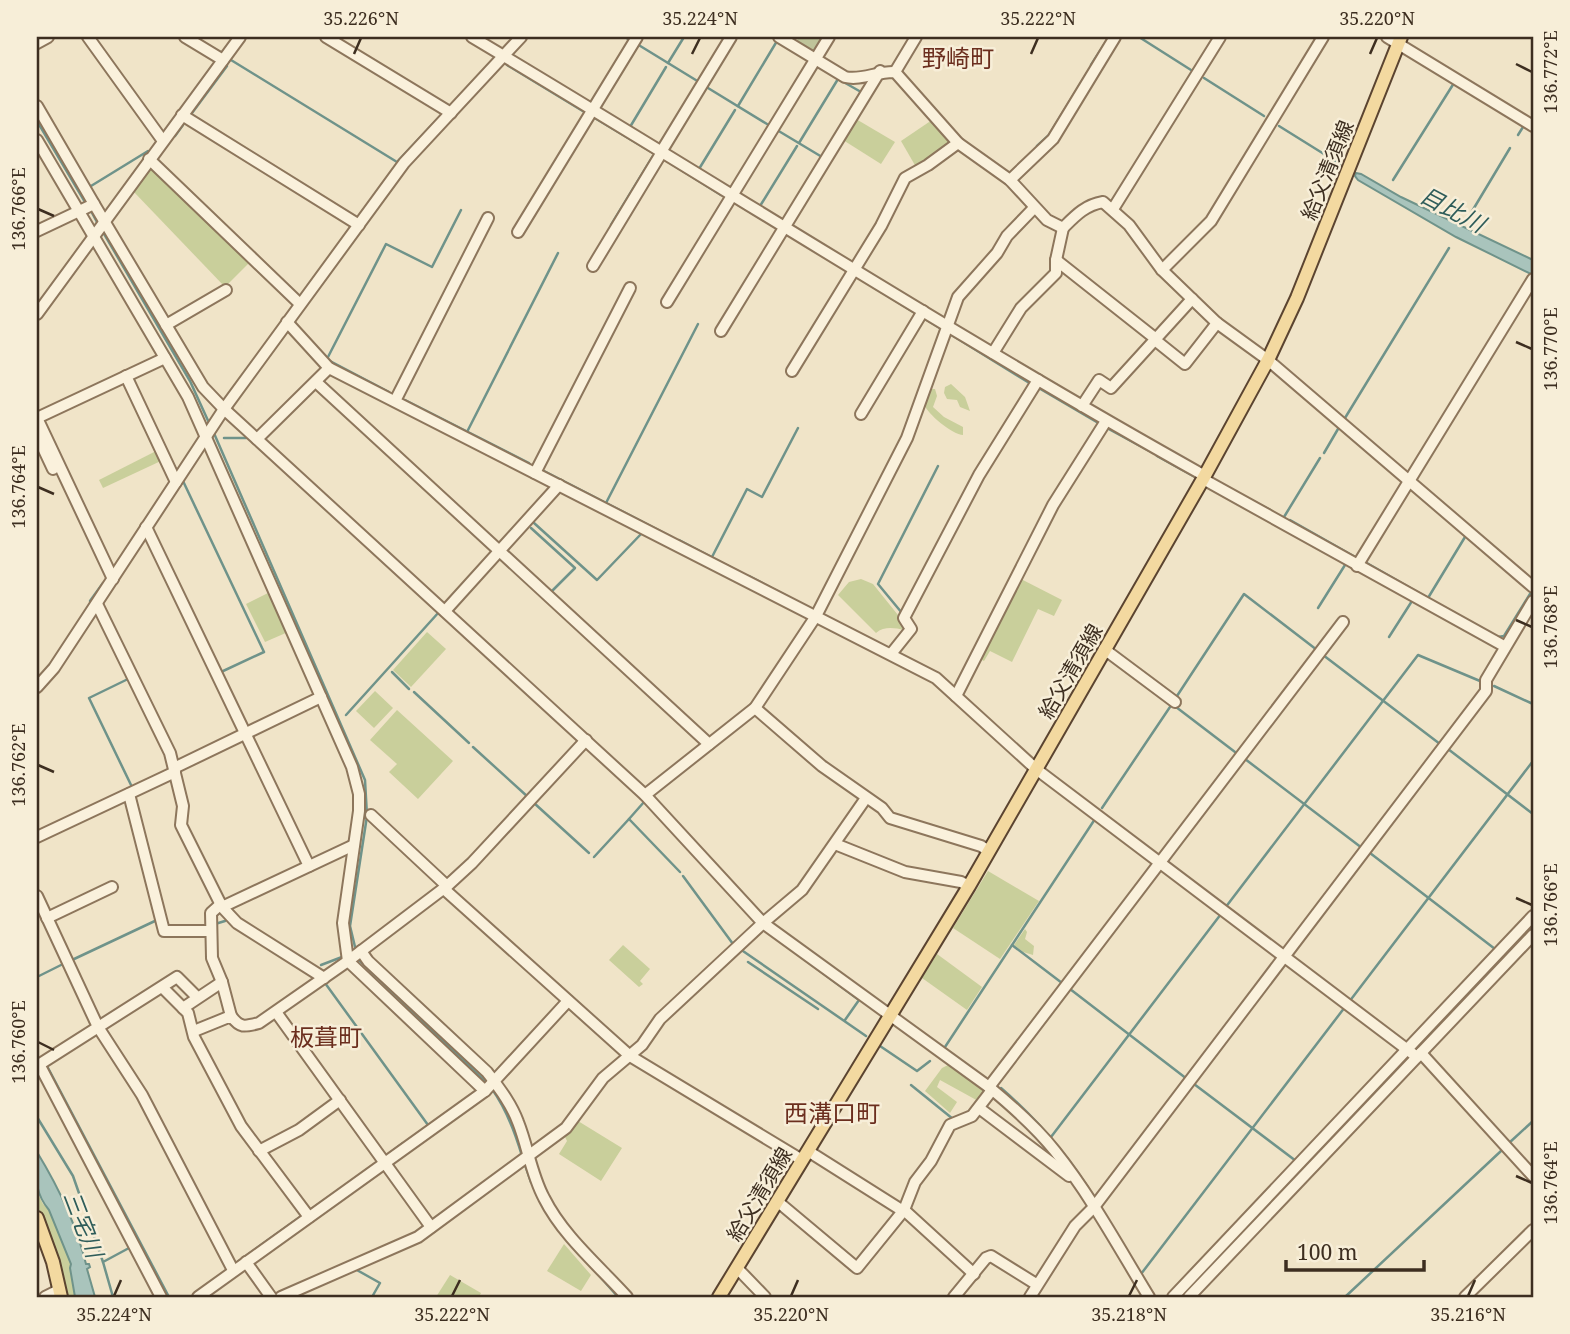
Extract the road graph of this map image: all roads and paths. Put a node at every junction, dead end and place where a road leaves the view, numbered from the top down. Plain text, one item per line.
1 (48, 37) edge
2 (88, 37) edge
3 (185, 37) edge
4 (240, 37) edge
5 (326, 37) edge
6 (472, 37) edge
7 (521, 37) edge
8 (637, 37) edge
9 (731, 37) edge
10 (779, 37) edge
11 (829, 37) edge
12 (916, 37) edge
13 (1115, 37) edge
14 (1220, 37) edge
15 (1323, 37) edge
16 (1396, 39) edge
17 (37, 43) edge
18 (504, 55) junction
19 (815, 59) junction
20 (223, 60) junction
21 (880, 72) junction
22 (895, 72) junction
23 (37, 106) edge
24 (593, 110) junction
25 (451, 113) junction
26 (182, 115) junction
27 (1533, 126) edge
28 (37, 140) edge
29 (163, 141) junction
30 (958, 143) junction
31 (662, 152) junction
32 (149, 159) junction
33 (1010, 180) junction
34 (732, 195) junction
35 (87, 208) junction
36 (1034, 208) junction
37 (1113, 209) junction
38 (488, 218) dead end
39 (359, 225) junction
40 (785, 227) junction
41 (99, 228) junction
42 (1063, 228) junction
43 (37, 231) edge
44 (518, 232) dead end
45 (1056, 260) junction
46 (593, 266) dead end
47 (854, 269) junction
48 (1162, 270) junction
49 (1533, 280) edge
50 (630, 288) dead end
51 (226, 290) dead end
52 (1192, 299) junction
53 (667, 302) dead end
54 (300, 304) junction
55 (923, 311) junction
56 (37, 314) edge
57 (287, 322) junction
58 (1217, 323) junction
59 (166, 325) junction
60 (947, 326) junction
61 (722, 331) dead end
62 (1156, 340) junction
63 (993, 354) junction
64 (165, 358) junction
65 (1268, 360) junction
66 (330, 368) junction
67 (792, 371) dead end
68 (126, 376) junction
69 (1038, 380) junction
70 (316, 382) junction
71 (395, 401) junction
72 (1082, 406) junction
73 (224, 409) junction
74 (861, 414) dead end
75 (37, 418) edge
76 (1106, 421) junction
77 (210, 431) junction
78 (37, 435) edge
79 (257, 439) junction
80 (58, 472) junction
81 (535, 473) junction
82 (1204, 478) junction
83 (1409, 481) junction
84 (176, 482) junction
85 (559, 485) junction
86 (146, 527) junction
87 (499, 552) junction
88 (1357, 566) junction
89 (110, 582) junction
90 (1533, 587) edge
91 (1533, 601) edge
92 (97, 604) junction
93 (445, 611) junction
94 (816, 616) junction
95 (1343, 622) dead end
96 (1504, 646) junction
97 (1104, 649) junction
98 (891, 654) junction
99 (38, 682) edge
100 (956, 696) junction
101 (321, 697) junction
102 (1175, 702) dead end
103 (755, 708) junction
104 (246, 733) junction
105 (586, 740) junction
106 (709, 744) junction
107 (1036, 769) junction
108 (174, 770) junction
109 (129, 794) junction
110 (645, 794) junction
111 (866, 798) junction
112 (371, 815) dead end
113 (37, 837) edge
114 (835, 844) junction
115 (354, 845) junction
116 (989, 851) junction
117 (1160, 863) junction
118 (309, 866) junction
119 (969, 886) junction
120 (112, 887) dead end
121 (445, 887) junction
122 (37, 896) edge
123 (221, 906) junction
124 (1533, 916) edge
125 (47, 918) junction
126 (763, 923) junction
127 (210, 931) junction
128 (1533, 935) edge
129 (356, 955) junction
130 (1286, 957) junction
131 (324, 978) junction
132 (222, 982) junction
133 (163, 988) junction
134 (197, 997) junction
135 (568, 1001) junction
136 (183, 1008) junction
137 (276, 1012) junction
138 (890, 1015) junction
139 (231, 1016) junction
140 (98, 1027) junction
141 (194, 1031) junction
142 (1407, 1049) junction
143 (1419, 1055) junction
144 (630, 1056) junction
145 (38, 1065) edge
146 (490, 1086) junction
147 (990, 1088) junction
148 (340, 1100) junction
149 (979, 1108) junction
150 (259, 1151) junction
151 (805, 1156) junction
152 (525, 1158) junction
153 (385, 1163) junction
154 (1533, 1176) edge
155 (1077, 1182) junction
156 (777, 1201) junction
157 (1094, 1207) junction
158 (904, 1210) junction
159 (309, 1217) junction
160 (37, 1218) edge
161 (431, 1227) junction
162 (1533, 1230) edge
163 (246, 1262) junction
164 (737, 1268) junction
165 (233, 1270) junction
166 (974, 1274) junction
167 (1036, 1284) junction
168 (60, 1293) edge
169 (45, 1297) edge
170 (160, 1297) edge
171 (198, 1297) edge
172 (271, 1297) edge
173 (281, 1297) edge
174 (626, 1297) edge
175 (719, 1297) edge
176 (765, 1297) edge
177 (954, 1297) edge
178 (1030, 1297) edge
179 (1149, 1297) edge
180 (1173, 1297) edge
181 (1189, 1297) edge
182 (1465, 1297) edge

1 - 17 street
2 - 29 street
3 - 20 street
4 - 20 street
5 - 25 street
6 - 18 street
7 - 18 street
8 - 24 street
9 - 31 street
10 - 19 street
11 - 19 street
12 - 22 street
13 - 33 street
14 - 37 street
15 - 48 street
16 - 27 street
16 - 65 main road, 給父清須線
18 - 24 street
18 - 25 street
19 - 21 street
19 - 34 street
20 - 26 street
21 - 22 street
21 - 40 street
22 - 30 street
23 - 35 street
24 - 31 street
24 - 44 street
25 - 39 street
26 - 29 street
26 - 39 street
28 - 35 street
29 - 32 street
30 - 33 street
30 - 47 street
31 - 34 street
31 - 46 street
32 - 41 street
32 - 54 street
33 - 36 street
34 - 40 street
34 - 53 street
35 - 41 street
35 - 41 street
35 - 43 street
36 - 42 street
36 - 60 street
37 - 42 street
37 - 48 street
38 - 71 street
39 - 54 street
40 - 47 street
40 - 61 street
41 - 56 street
41 - 59 street
41 - 64 street
42 - 45 street
45 - 62 street
45 - 63 street
47 - 55 street
47 - 67 street
48 - 52 street
49 - 83 street
50 - 81 street
51 - 59 street
52 - 58 street
52 - 62 street
54 - 57 street
55 - 60 street
55 - 74 street
57 - 66 street
57 - 73 street
58 - 62 street
58 - 65 street
59 - 73 street
60 - 63 street
60 - 94 street
62 - 72 street
63 - 69 street
64 - 68 street
64 - 77 street
65 - 82 main road, 給父清須線
65 - 83 street
66 - 70 street
66 - 71 street
68 - 75 street
68 - 84 street
69 - 72 street
69 - 98 street
70 - 79 street
70 - 87 street
71 - 81 street
72 - 76 street
73 - 77 street
73 - 79 street
75 - 80 street
76 - 82 street
76 - 100 street
77 - 84 street
77 - 101 street
78 - 80 street
79 - 93 street
80 - 89 street
81 - 85 street
82 - 88 street
82 - 97 main road, 給父清須線
83 - 88 street
83 - 90 street
84 - 86 street
85 - 87 street
85 - 94 street
86 - 89 street
86 - 104 street
87 - 93 street
87 - 106 street
88 - 96 street
89 - 92 street
91 - 96 street
92 - 99 street
92 - 108 street
93 - 105 street
94 - 98 street
94 - 103 street
95 - 117 street
96 - 130 street
97 - 102 street
97 - 107 main road, 給父清須線
98 - 100 street
100 - 107 street
101 - 104 street
101 - 115 street
103 - 106 street
103 - 111 street
104 - 108 street
104 - 118 street
105 - 110 street
105 - 121 street
106 - 110 street
107 - 116 main road, 給父清須線
107 - 117 street
108 - 109 street
108 - 123 street
109 - 113 street
109 - 127 street
110 - 126 street
111 - 114 street
111 - 116 street
112 - 121 street
114 - 119 street
114 - 126 street
115 - 118 street
115 - 129 street
116 - 119 main road, 給父清須線
117 - 130 street
117 - 147 street
118 - 123 street
119 - 138 main road, 給父清須線
120 - 125 street
121 - 129 street
121 - 135 street
122 - 125 street
123 - 127 street
123 - 131 street
124 - 142 street
125 - 140 street
126 - 138 street
126 - 144 street
127 - 132 street
128 - 143 street
129 - 131 street
129 - 146 street
130 - 142 street
130 - 157 street
131 - 137 street
132 - 134 street
132 - 139 street
133 - 134 street
133 - 136 street
133 - 140 street
134 - 136 street
135 - 144 street
135 - 146 street
136 - 141 street
137 - 139 street
137 - 148 street
138 - 147 street
138 - 151 main road, 給父清須線
139 - 141 street
140 - 145 street
140 - 165 street
141 - 150 street
142 - 143 street
142 - 180 street
143 - 154 street
143 - 181 street
144 - 151 street
144 - 152 street
145 - 170 street
146 - 152 street
146 - 153 street
147 - 149 street
147 - 155 street
148 - 150 street
148 - 153 street
149 - 155 street
149 - 158 street
150 - 159 street
151 - 156 main road, 給父清須線
151 - 158 street
152 - 161 street
152 - 174 street
153 - 159 street
153 - 161 street
155 - 157 street
156 - 158 street
156 - 164 main road, 給父清須線
157 - 167 street
157 - 179 street
158 - 166 street
159 - 163 street
160 - 168 main road
161 - 173 street
162 - 182 street
163 - 165 street
163 - 172 street
164 - 175 main road, 給父清須線
164 - 176 street
165 - 171 street
166 - 167 street
166 - 177 street
167 - 178 street
168 - 169 street

